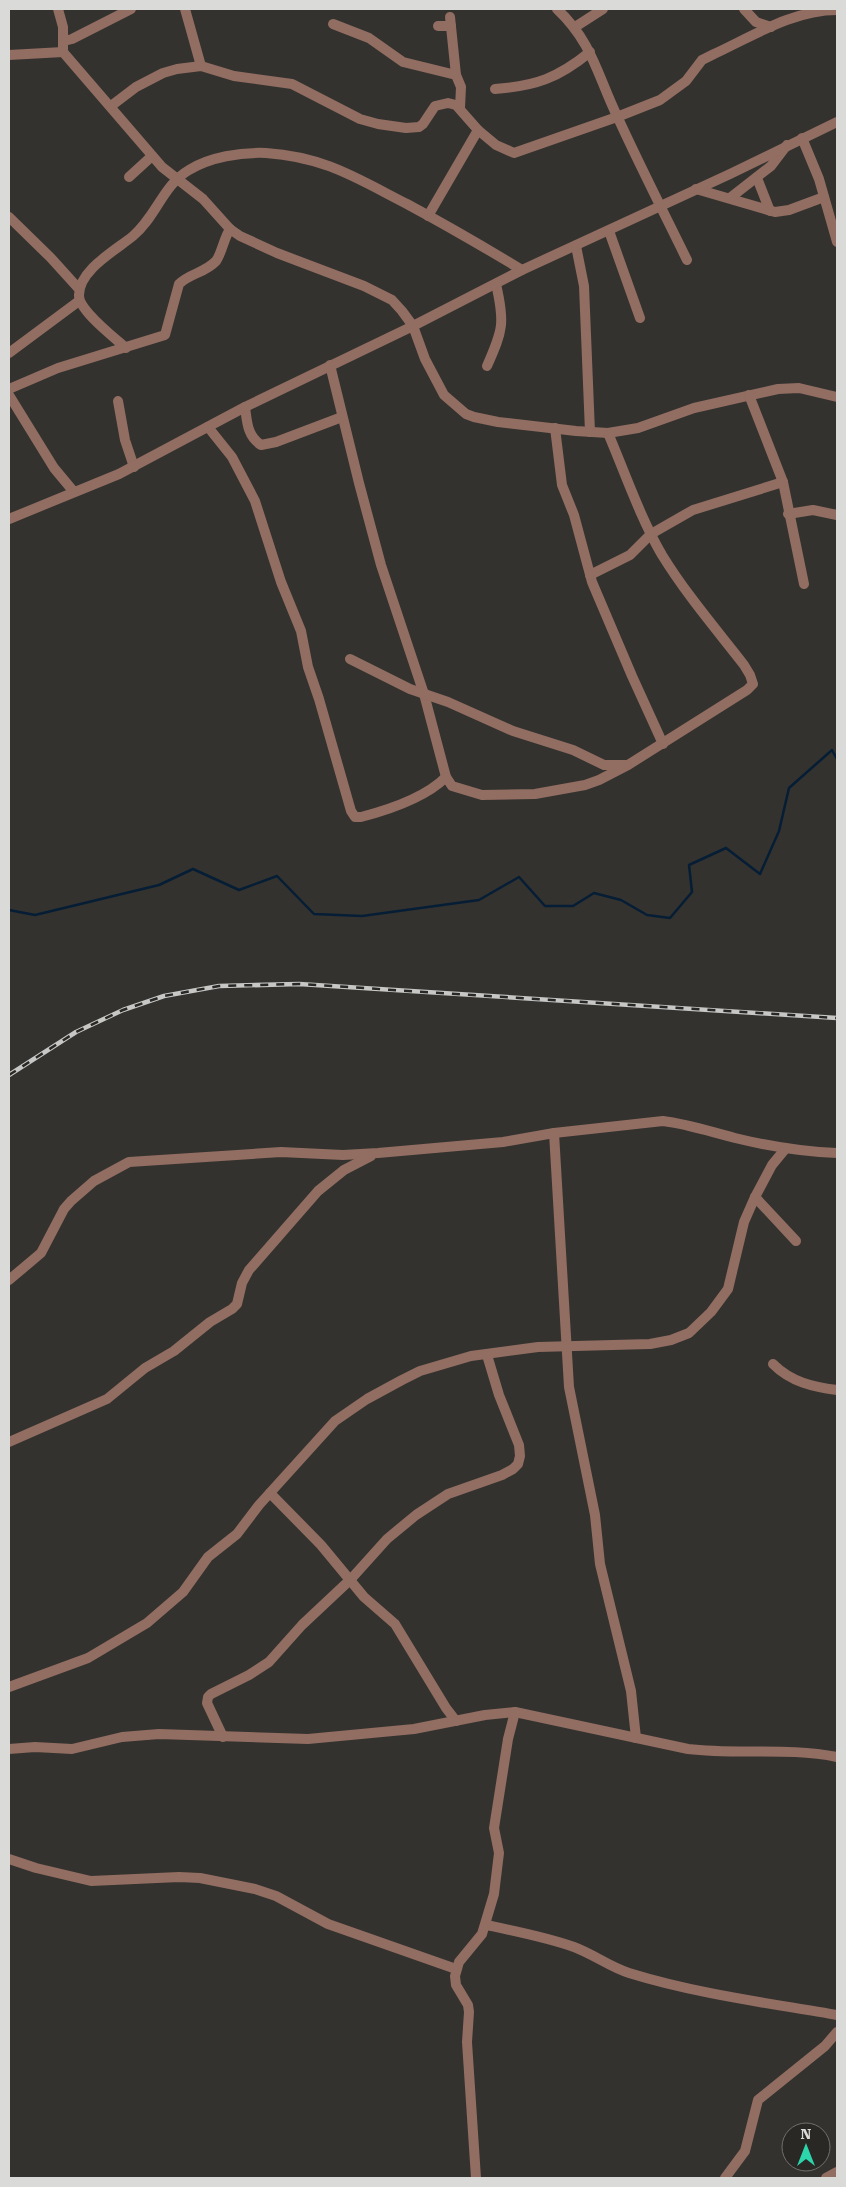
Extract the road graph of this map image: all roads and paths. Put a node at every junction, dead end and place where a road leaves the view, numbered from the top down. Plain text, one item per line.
1 (58, 9) edge
2 (131, 9) edge
3 (185, 9) edge
4 (557, 9) edge
5 (603, 9) edge
6 (744, 9) edge
7 (837, 10) edge
8 (332, 24) dead end
9 (438, 26) dead end
10 (575, 27) junction
11 (771, 27) junction
12 (64, 41) junction
13 (64, 52) junction
14 (590, 52) junction
15 (9, 55) edge
16 (201, 66) junction
17 (456, 75) junction
18 (495, 90) dead end
19 (111, 106) junction
20 (460, 108) junction
21 (617, 117) junction
22 (837, 122) edge
23 (478, 130) junction
24 (802, 138) junction
25 (787, 145) junction
26 (152, 156) junction
27 (129, 177) dead end
28 (176, 178) junction
29 (757, 178) junction
30 (696, 189) junction
31 (824, 197) junction
32 (730, 198) junction
33 (661, 204) junction
34 (770, 212) junction
35 (428, 216) junction
36 (9, 218) edge
37 (230, 228) junction
38 (609, 231) junction
39 (837, 242) edge
40 (576, 246) junction
41 (687, 260) dead end
42 (522, 270) junction
43 (496, 284) junction
44 (79, 289) junction
45 (79, 302) junction
46 (640, 318) dead end
47 (413, 326) junction
48 (126, 348) junction
49 (9, 353) edge
50 (330, 365) junction
51 (487, 366) dead end
52 (9, 389) edge
53 (9, 395) edge
54 (749, 395) junction
55 (837, 397) edge
56 (118, 401) dead end
57 (245, 407) junction
58 (342, 417) junction
59 (208, 427) junction
60 (555, 428) junction
61 (590, 432) junction
62 (608, 433) junction
63 (134, 466) junction
64 (783, 482) junction
65 (74, 492) junction
66 (788, 514) junction
67 (837, 516) edge
68 (9, 519) edge
69 (651, 534) junction
70 (590, 575) junction
71 (804, 584) dead end
72 (350, 658) dead end
73 (424, 694) junction
74 (663, 744) junction
75 (628, 765) junction
76 (446, 777) junction
77 (554, 1133) junction
78 (786, 1148) junction
79 (837, 1153) edge
80 (378, 1154) junction
81 (755, 1197) junction
82 (796, 1241) dead end
83 (9, 1280) edge
84 (567, 1347) junction
85 (487, 1355) junction
86 (773, 1364) dead end
87 (837, 1390) edge
88 (9, 1442) edge
89 (270, 1493) junction
90 (351, 1579) junction
91 (9, 1687) edge
92 (515, 1712) junction
93 (456, 1721) junction
94 (223, 1737) junction
95 (636, 1738) junction
96 (9, 1749) edge
97 (837, 1757) edge
98 (9, 1859) edge
99 (486, 1925) junction
100 (456, 1969) junction
101 (837, 2015) edge
102 (837, 2032) edge
103 (837, 2172) edge
104 (476, 2178) edge
105 (725, 2178) edge
106 (826, 2178) edge

1 - 12 street
2 - 12 street
3 - 16 street
4 - 10 street
5 - 10 street
6 - 11 street
7 - 11 street
8 - 17 street
9 - 17 street
10 - 14 street
11 - 21 street
12 - 13 street
13 - 15 street
13 - 19 street
14 - 18 street
14 - 21 street
16 - 19 street
16 - 20 street
17 - 20 street
19 - 26 street
20 - 23 street
21 - 23 street
21 - 33 street
22 - 24 street
23 - 35 street
24 - 25 street
24 - 31 street
25 - 29 street
25 - 30 street
26 - 27 street
26 - 28 street
28 - 35 street
28 - 37 street
28 - 44 street
29 - 32 street
29 - 34 street
30 - 32 street
30 - 33 street
31 - 34 street
31 - 39 street
32 - 34 street
33 - 38 street
33 - 41 street
35 - 42 street
36 - 44 street
37 - 47 street
37 - 48 street
38 - 40 street
38 - 46 street
40 - 42 street
40 - 61 street
42 - 43 street
43 - 47 street
43 - 51 street
44 - 45 street
45 - 48 street
45 - 49 street
47 - 50 street
47 - 60 street
48 - 52 street
50 - 57 street
50 - 58 street
53 - 65 street
54 - 55 street
54 - 62 street
54 - 64 street
56 - 63 street
57 - 58 street
57 - 59 street
58 - 73 street
59 - 63 street
59 - 76 street
60 - 61 street
60 - 70 street
61 - 62 street
62 - 69 street
63 - 65 street
64 - 66 street
64 - 69 street
65 - 68 street
66 - 67 street
66 - 71 street
69 - 70 street
69 - 74 street
70 - 74 street
72 - 73 street
73 - 75 street
73 - 76 street
74 - 75 street
75 - 76 street
77 - 78 street
77 - 80 street
77 - 84 street
78 - 79 street
78 - 81 street
80 - 83 street
80 - 88 street
81 - 82 street
81 - 84 street
84 - 85 street
84 - 95 street
85 - 89 street
85 - 90 street
86 - 87 street
89 - 90 street
89 - 91 street
90 - 93 street
90 - 94 street
92 - 93 street
92 - 95 street
92 - 99 street
93 - 94 street
94 - 96 street
95 - 97 street
98 - 100 street
99 - 100 street
99 - 101 street
100 - 104 street
102 - 105 street
103 - 106 street

